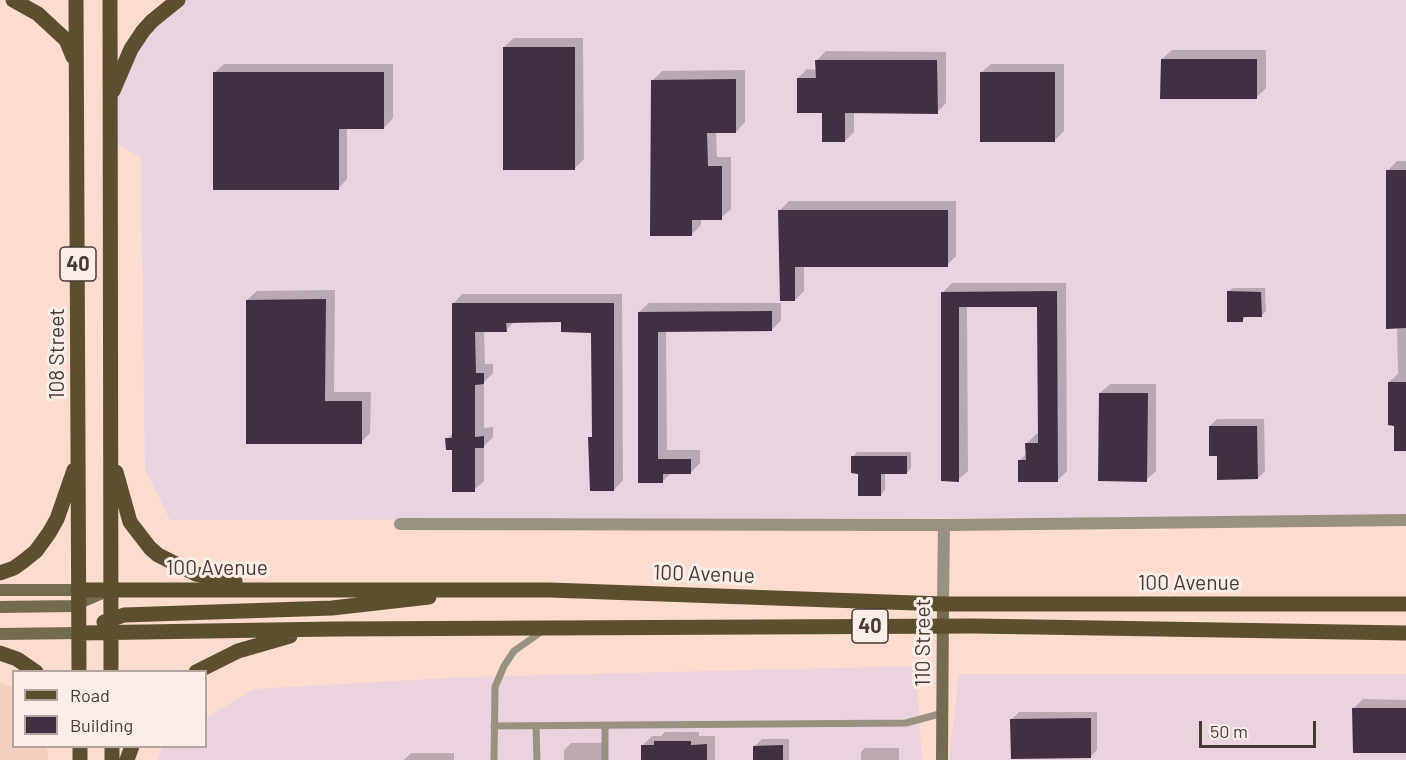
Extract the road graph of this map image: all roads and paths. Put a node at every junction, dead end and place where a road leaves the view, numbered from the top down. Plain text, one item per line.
1 (13, 0) edge
2 (76, 0) edge
3 (110, 0) edge
4 (178, 0) edge
5 (77, 72) junction
6 (111, 97) junction
7 (78, 456) junction
8 (111, 456) junction
9 (1406, 520) edge
10 (400, 524) dead end
11 (944, 525) junction
12 (0, 573) edge
13 (111, 588) junction
14 (273, 588) junction
15 (0, 590) edge
16 (550, 590) junction
17 (79, 597) junction
18 (943, 604) junction
19 (1406, 604) edge
20 (0, 607) edge
21 (111, 625) junction
22 (944, 626) junction
23 (548, 628) junction
24 (334, 629) junction
25 (79, 633) junction
26 (1406, 633) edge
27 (0, 634) edge
28 (0, 653) edge
29 (33, 670) edge
30 (79, 670) edge
31 (111, 670) edge
32 (200, 670) edge
33 (943, 713) junction
34 (605, 725) junction
35 (494, 726) junction
36 (536, 726) junction
37 (494, 760) edge
38 (537, 760) edge
39 (605, 760) edge
40 (942, 760) edge

1 - 5 main road
2 - 5 main road, 108 Street / 40
3 - 6 main road, 40
4 - 6 main road
5 - 7 main road, 108 Street / 40
6 - 8 main road, 40
7 - 12 main road
7 - 17 main road, 108 Street / 40
8 - 13 main road, 40
8 - 14 main road
9 - 11 street
10 - 11 street
11 - 18 street, 110 Street
13 - 14 main road, 100 Avenue
13 - 17 main road, 100 Avenue
13 - 21 main road, 40
14 - 16 main road, 100 Avenue / 40
15 - 17 main road, 100 Avenue
16 - 18 main road, 100 Avenue / 40
16 - 21 main road
17 - 20 main road
17 - 25 main road, 108 Street / 40
18 - 19 main road, 100 Avenue / 40
18 - 22 main road, 110 Street
21 - 24 main road, 40
21 - 25 main road, 40
21 - 31 main road
22 - 23 main road, 40
22 - 26 main road, 40
22 - 33 main road, 110 Street
23 - 24 main road, 40
23 - 35 lane
24 - 32 main road
25 - 27 main road
25 - 30 main road, 108 Street
28 - 29 main road
33 - 34 lane
33 - 40 main road, 110 Street
34 - 36 lane
34 - 39 lane
35 - 36 lane
35 - 37 lane
36 - 38 lane

